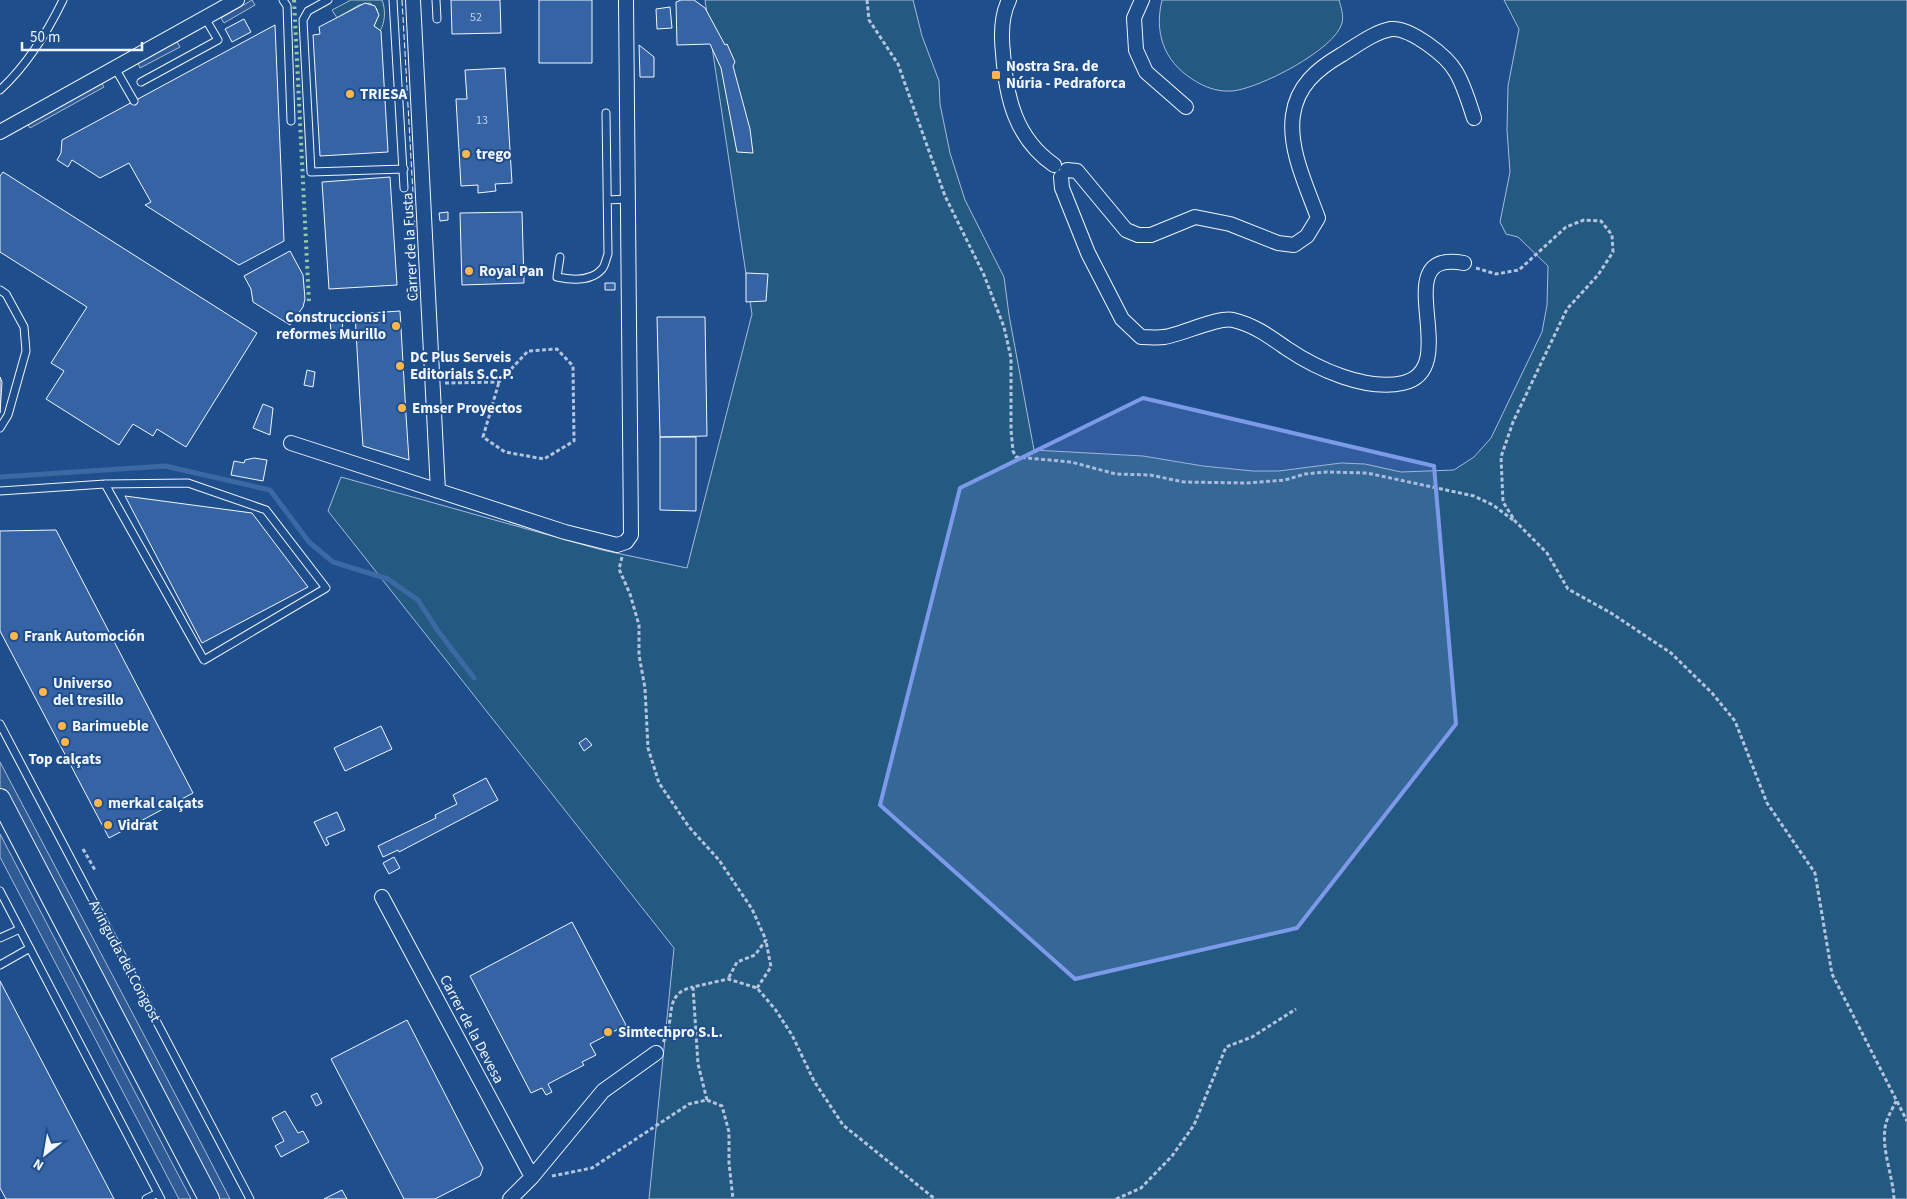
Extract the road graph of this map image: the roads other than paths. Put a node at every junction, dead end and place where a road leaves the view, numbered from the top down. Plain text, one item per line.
1 (62, 0) edge
2 (237, 0) edge
3 (283, 0) edge
4 (328, 0) edge
5 (393, 0) edge
6 (413, 0) edge
7 (436, 0) edge
8 (626, 0) edge
9 (1009, 0) edge
10 (1142, 0) edge
11 (205, 18) junction
12 (437, 19) dead end
13 (115, 68) junction
14 (142, 82) dead end
15 (0, 90) edge
16 (134, 101) dead end
17 (1186, 107) dead end
18 (606, 113) dead end
19 (1474, 118) dead end
20 (291, 121) dead end
21 (0, 132) edge
22 (404, 169) junction
23 (1061, 171) junction
24 (404, 188) dead end
25 (628, 199) junction
26 (607, 200) junction
27 (560, 257) dead end
28 (1464, 263) road end
29 (0, 290) edge
30 (0, 428) edge
31 (291, 443) dead end
32 (105, 484) junction
33 (0, 491) edge
34 (438, 491) junction
35 (0, 724) edge
36 (0, 800) edge
37 (0, 826) edge
38 (0, 891) edge
39 (382, 897) dead end
40 (20, 929) junction
41 (0, 938) edge
42 (30, 948) junction
43 (0, 965) edge
44 (656, 1053) road end
45 (532, 1176) junction
46 (160, 1196) edge
47 (146, 1199) edge
48 (194, 1199) edge
49 (209, 1199) edge
50 (250, 1199) edge
51 (510, 1199) edge

1 - 15 lane
2 - 11 street
3 - 20 lane
4 - 22 lane
5 - 22 lane
6 - 34 street, Carrer de la Fusta
7 - 12 lane
8 - 25 street
9 - 23 street
10 - 17 street
11 - 13 street
11 - 14 lane
13 - 16 lane
13 - 21 street
18 - 26 lane
19 - 23 street
22 - 24 lane
23 - 28 street
25 - 26 lane
25 - 34 street
26 - 27 lane
29 - 30 lane
31 - 34 street
32 - 32 lane
32 - 33 lane
35 - 50 lane, Avinguda del Congost
36 - 49 main road
37 - 48 main road
38 - 40 lane
39 - 45 street, Carrer de la Devesa
40 - 41 lane
40 - 42 lane
42 - 43 lane
42 - 46 lane
44 - 45 street
45 - 51 street
46 - 47 lane

